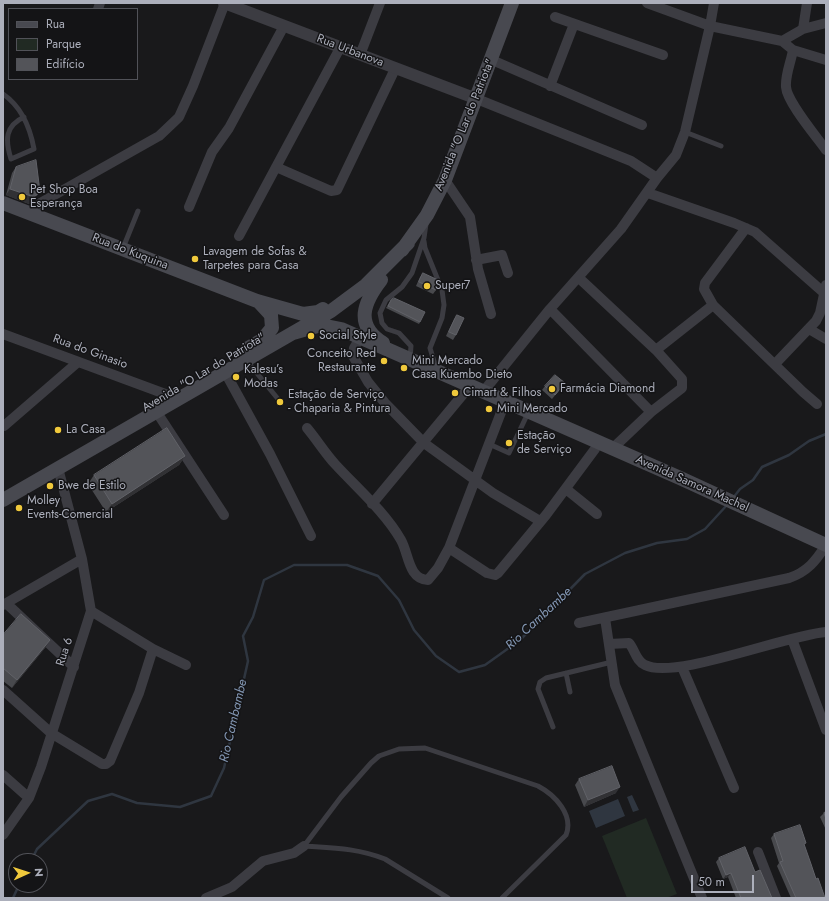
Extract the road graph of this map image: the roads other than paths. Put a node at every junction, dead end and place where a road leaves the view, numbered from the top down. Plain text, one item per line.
1 (224, 3) edge
2 (380, 3) edge
3 (512, 3) edge
4 (647, 3) edge
5 (714, 3) edge
6 (807, 3) edge
7 (556, 18) dead end
8 (826, 23) edge
9 (574, 24) junction
10 (284, 26) junction
11 (710, 26) junction
12 (803, 29) junction
13 (782, 41) junction
14 (340, 48) junction
15 (793, 50) junction
16 (663, 55) dead end
17 (360, 56) junction
18 (492, 60) junction
19 (826, 60) edge
20 (395, 69) junction
21 (550, 86) junction
22 (3, 94) edge
23 (477, 99) junction
24 (24, 117) junction
25 (642, 125) dead end
26 (685, 132) junction
27 (721, 146) dead end
28 (826, 150) edge
29 (276, 167) junction
30 (657, 178) junction
31 (445, 180) junction
32 (648, 193) junction
33 (3, 203) edge
34 (189, 208) dead end
35 (138, 211) dead end
36 (28, 213) junction
37 (427, 215) junction
38 (746, 228) junction
39 (239, 236) dead end
40 (424, 238) junction
41 (408, 243) junction
42 (123, 249) junction
43 (476, 260) junction
44 (508, 273) dead end
45 (579, 278) junction
46 (366, 285) junction
47 (825, 289) edge
48 (257, 301) junction
49 (713, 305) junction
50 (550, 309) junction
51 (491, 314) dead end
52 (809, 329) junction
53 (293, 333) junction
54 (3, 334) edge
55 (360, 338) junction
56 (826, 339) edge
57 (656, 350) junction
58 (403, 356) junction
59 (246, 360) junction
60 (78, 362) junction
61 (775, 364) junction
62 (225, 372) junction
63 (438, 372) junction
64 (477, 389) junction
65 (168, 395) junction
66 (278, 399) dead end
67 (505, 402) junction
68 (817, 404) dead end
69 (156, 411) junction
70 (528, 412) junction
71 (651, 412) junction
72 (4, 426) edge
73 (307, 428) dead end
74 (424, 443) junction
75 (490, 444) junction
76 (595, 449) dead end
77 (612, 449) junction
78 (58, 468) junction
79 (476, 480) junction
80 (566, 489) junction
81 (3, 492) edge
82 (3, 500) edge
83 (372, 504) junction
84 (597, 514) dead end
85 (224, 515) dead end
86 (540, 521) junction
87 (311, 536) dead end
88 (826, 545) edge
89 (449, 548) junction
90 (82, 558) junction
91 (4, 604) edge
92 (91, 611) junction
93 (605, 618) junction
94 (579, 623) dead end
95 (826, 632) edge
96 (792, 639) junction
97 (609, 644) junction
98 (153, 649) junction
99 (612, 662) junction
100 (186, 665) dead end
101 (74, 667) junction
102 (682, 667) junction
103 (566, 673) junction
104 (3, 690) edge
105 (570, 692) dead end
106 (553, 727) dead end
107 (826, 730) edge
108 (51, 733) junction
109 (3, 775) edge
110 (734, 788) dead end
111 (29, 798) junction
112 (3, 835) edge
113 (304, 846) junction
114 (758, 852) dead end
115 (206, 898) edge
116 (448, 898) edge
117 (502, 898) edge
118 (702, 898) edge
119 (776, 898) edge

1 - 10 street, Rua Urbanova
1 - 36 street
2 - 17 street
3 - 18 main road, Avenida "O Lar do Patriota"
4 - 11 street
5 - 11 street
6 - 12 street
7 - 9 street
8 - 12 street
9 - 16 street
9 - 21 street
10 - 14 street, Rua Urbanova
10 - 34 street
11 - 13 street
11 - 26 street
12 - 13 street
13 - 15 street
14 - 17 street, Rua Urbanova
14 - 29 street
15 - 19 street
15 - 28 street
17 - 20 street, Rua Urbanova
18 - 21 street
18 - 23 main road, Avenida "O Lar do Patriota"
20 - 23 street, Rua Urbanova
20 - 29 street
21 - 25 street
22 - 24 lane
23 - 30 street
23 - 31 main road, Avenida "O Lar do Patriota"
24 - 24 lane
26 - 27 lane
26 - 30 street
29 - 39 street
30 - 32 street
31 - 37 main road, Avenida "O Lar do Patriota"
31 - 43 street
32 - 38 street
32 - 45 street
33 - 36 main road, Rua do Kuquina
35 - 42 lane
36 - 42 main road, Rua do Kuquina
37 - 40 lane
37 - 41 main road, Avenida "O Lar do Patriota"
38 - 47 street
38 - 49 street
40 - 58 lane
40 - 63 lane
41 - 46 main road, Avenida "O Lar do Patriota"
41 - 58 main road, Avenida "O Lar do Patriota"
42 - 48 main road, Rua do Kuquina
43 - 44 street
43 - 51 street
45 - 50 street
45 - 57 street
46 - 48 main road, Avenida "O Lar do Patriota"
46 - 53 main road, Avenida "O Lar do Patriota"
47 - 52 street
48 - 65 main road, Avenida "O Lar do Patriota"
49 - 57 street
49 - 61 street
50 - 64 street
50 - 71 street
52 - 56 street
52 - 61 street
53 - 55 main road
53 - 59 main road, Avenida "O Lar do Patriota"
54 - 60 street, Rua do Ginasio
55 - 58 main road
55 - 74 street
57 - 71 street
58 - 63 main road, Avenida Samora Machel
59 - 62 main road, Avenida "O Lar do Patriota"
59 - 66 lane
60 - 65 street, Rua do Ginasio
60 - 72 street
61 - 68 street
62 - 69 main road, Avenida "O Lar do Patriota"
62 - 87 street
63 - 64 main road, Avenida Samora Machel
64 - 67 main road, Avenida Samora Machel
64 - 74 street
65 - 81 main road, Avenida "O Lar do Patriota"
67 - 70 main road, Avenida Samora Machel
67 - 75 street
69 - 78 main road, Avenida "O Lar do Patriota"
69 - 85 street
70 - 75 lane
70 - 77 main road, Avenida Samora Machel
71 - 77 street
73 - 83 street
74 - 79 street
74 - 83 street
75 - 79 street
76 - 80 street
77 - 88 main road, Avenida Samora Machel
78 - 82 main road, Avenida "O Lar do Patriota"
78 - 90 street, Rua 6
79 - 86 street
79 - 89 street
80 - 84 street
80 - 86 street
83 - 89 street
86 - 89 street
88 - 93 street
90 - 91 street
90 - 92 street, Rua 6
91 - 101 street
92 - 98 street
92 - 101 street, Rua 6
93 - 94 street
93 - 97 street
95 - 96 street
96 - 102 street
96 - 107 street
97 - 99 street
97 - 102 street
98 - 100 street
98 - 108 street
99 - 103 lane
99 - 118 street
101 - 108 street, Rua 6
102 - 110 street
103 - 105 lane
103 - 106 lane
104 - 108 street
108 - 111 street, Rua 6
109 - 111 street
111 - 112 street, Rua 6
113 - 115 street
113 - 116 lane
113 - 117 lane
114 - 119 street

